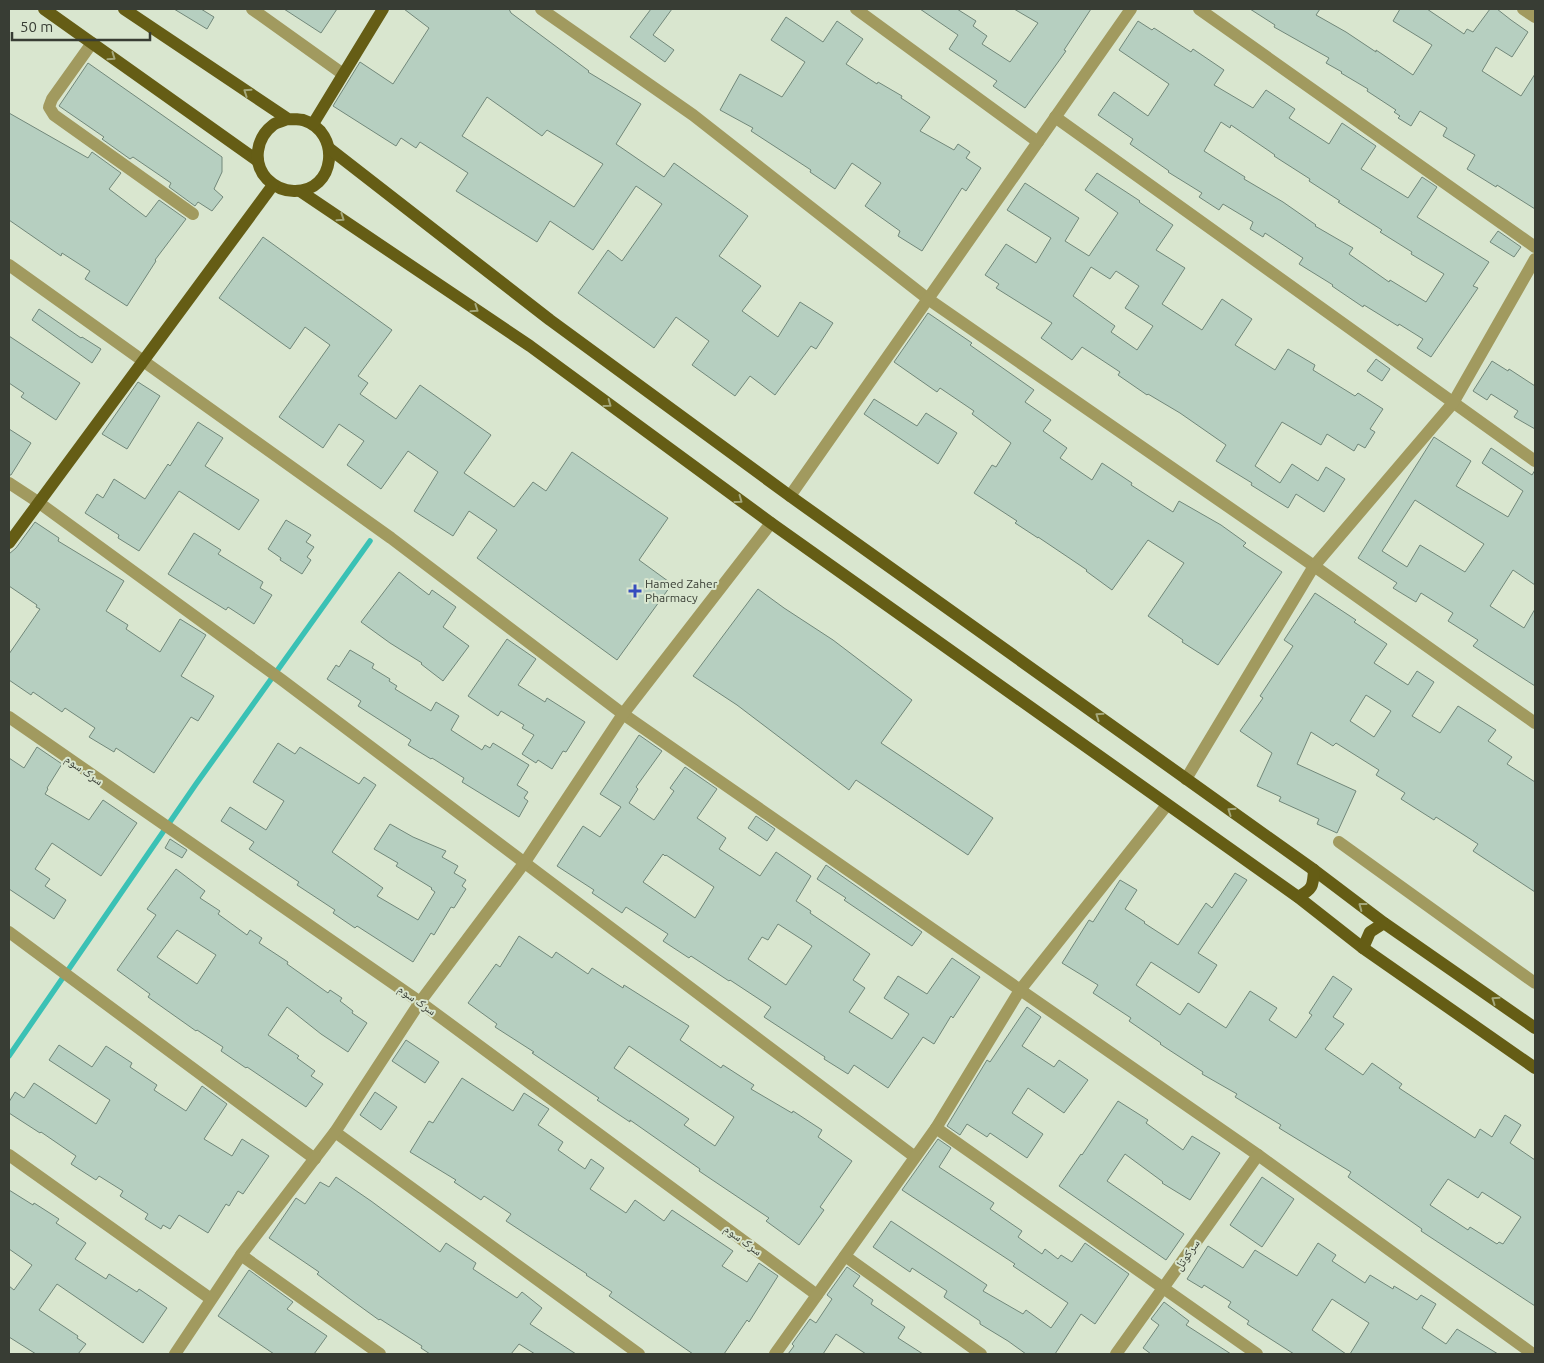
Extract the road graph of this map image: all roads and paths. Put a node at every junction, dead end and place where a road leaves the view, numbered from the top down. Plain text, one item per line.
1 (44, 9) edge
2 (124, 9) edge
3 (252, 9) edge
4 (384, 9) edge
5 (541, 9) edge
6 (856, 9) edge
7 (1131, 9) edge
8 (1199, 9) edge
9 (1523, 9) edge
10 (1535, 17) edge
11 (92, 43) junction
12 (343, 74) junction
13 (1055, 117) junction
14 (288, 120) junction
15 (313, 124) junction
16 (1038, 142) junction
17 (330, 149) junction
18 (258, 161) junction
19 (273, 185) junction
20 (300, 191) junction
21 (193, 214) dead end
22 (1535, 247) edge
23 (1535, 259) edge
24 (9, 265) edge
25 (928, 298) junction
26 (144, 361) junction
27 (1453, 403) junction
28 (1535, 462) edge
29 (9, 482) edge
30 (790, 496) junction
31 (38, 502) junction
32 (771, 523) junction
33 (9, 543) edge
34 (1314, 566) junction
35 (623, 714) junction
36 (9, 717) edge
37 (1535, 722) edge
38 (1186, 778) junction
39 (1168, 805) junction
40 (1340, 842) dead end
41 (525, 862) junction
42 (1314, 870) junction
43 (1298, 896) junction
44 (1384, 922) junction
45 (9, 932) edge
46 (1363, 948) junction
47 (1535, 983) edge
48 (1020, 990) junction
49 (420, 1002) junction
50 (1535, 1028) edge
51 (1535, 1068) edge
52 (936, 1128) junction
53 (335, 1132) junction
54 (9, 1155) edge
55 (1258, 1155) junction
56 (915, 1157) junction
57 (315, 1159) junction
58 (241, 1255) junction
59 (845, 1256) junction
60 (1164, 1288) junction
61 (817, 1294) junction
62 (211, 1299) junction
63 (175, 1354) edge
64 (380, 1354) edge
65 (639, 1354) edge
66 (775, 1354) edge
67 (981, 1354) edge
68 (1116, 1354) edge
69 (1256, 1354) edge
70 (1533, 1354) edge

1 - 11 main road
14 -> 2 main road
3 - 12 street
4 - 12 main road
5 - 25 street
6 - 16 street
7 - 13 street
8 - 22 street
9 - 10 street
11 -> 18 main road
11 - 21 street
12 - 15 main road
13 - 16 street
13 - 27 street
14 - 15 main road
14 - 18 main road
15 - 17 main road
16 - 25 street
17 - 20 main road
17 - 30 main road
18 - 19 main road
19 - 20 main road
19 - 26 main road
20 -> 32 main road
23 - 27 street
24 - 26 street
25 - 30 street
25 - 34 street
26 - 31 main road
26 - 35 street
27 - 28 street
27 - 34 street
29 - 31 street
38 -> 30 main road
31 - 33 main road
31 - 41 street
32 - 35 street
32 - 39 main road
34 - 37 street
34 - 38 street
35 - 41 street
35 - 48 street
36 - 49 street, سرک سوم
42 -> 38 main road
39 - 43 main road
39 - 48 street
40 - 47 street
41 - 49 street
41 - 56 street
42 - 43 main road
44 -> 42 main road
43 - 46 main road
44 - 46 main road
50 -> 44 main road
45 - 57 street
46 - 51 main road
48 - 52 street
48 - 55 street
49 - 53 street
49 - 61 street, سرک سوم
52 - 56 street
52 - 60 street
53 - 57 street
53 - 65 street
54 - 62 street
55 - 60 street, سرکوتل
55 - 70 street
56 - 59 street
57 - 58 street
58 - 62 street
58 - 64 street
59 - 61 street
59 - 67 street
60 - 68 street, سرکوتل
60 - 69 street
61 - 66 street
62 - 63 street

